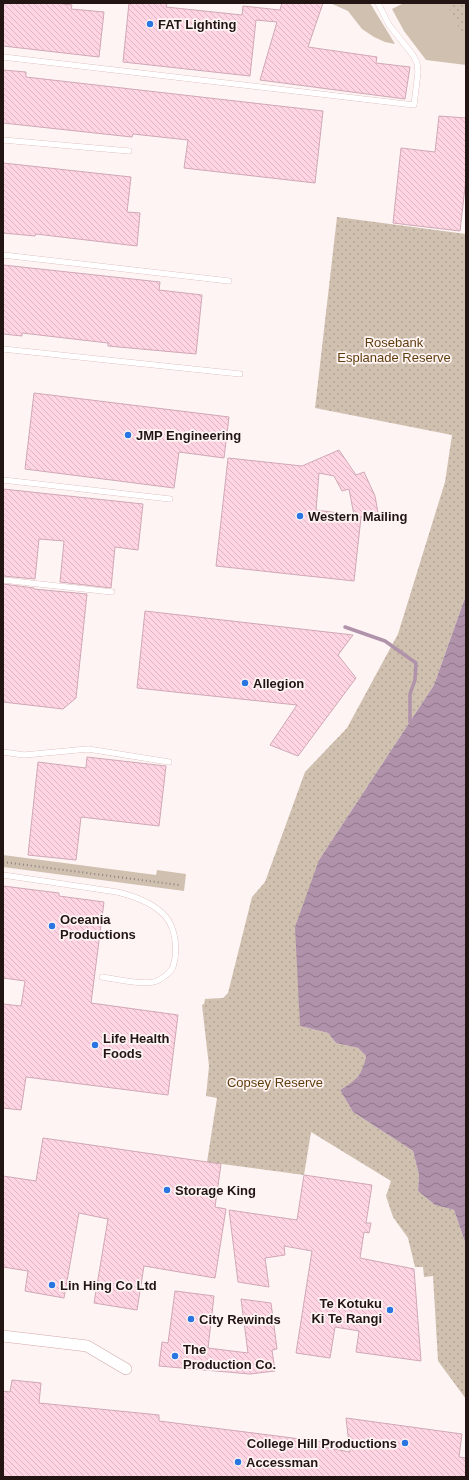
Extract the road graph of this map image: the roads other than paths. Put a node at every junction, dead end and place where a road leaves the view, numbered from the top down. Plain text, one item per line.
1 (378, 3) edge
2 (3, 57) edge
3 (3, 140) edge
4 (129, 151) dead end
5 (3, 255) edge
6 (229, 281) dead end
7 (3, 349) edge
8 (240, 374) dead end
9 (3, 480) edge
10 (170, 500) dead end
11 (3, 580) edge
12 (112, 592) dead end
13 (3, 752) edge
14 (169, 762) dead end
15 (3, 875) edge
16 (102, 977) dead end
17 (3, 1336) edge
18 (126, 1369) dead end

1 - 2 lane
3 - 4 lane
5 - 6 lane
7 - 8 lane
9 - 10 lane
11 - 12 lane
13 - 14 lane
15 - 16 lane
17 - 18 street

